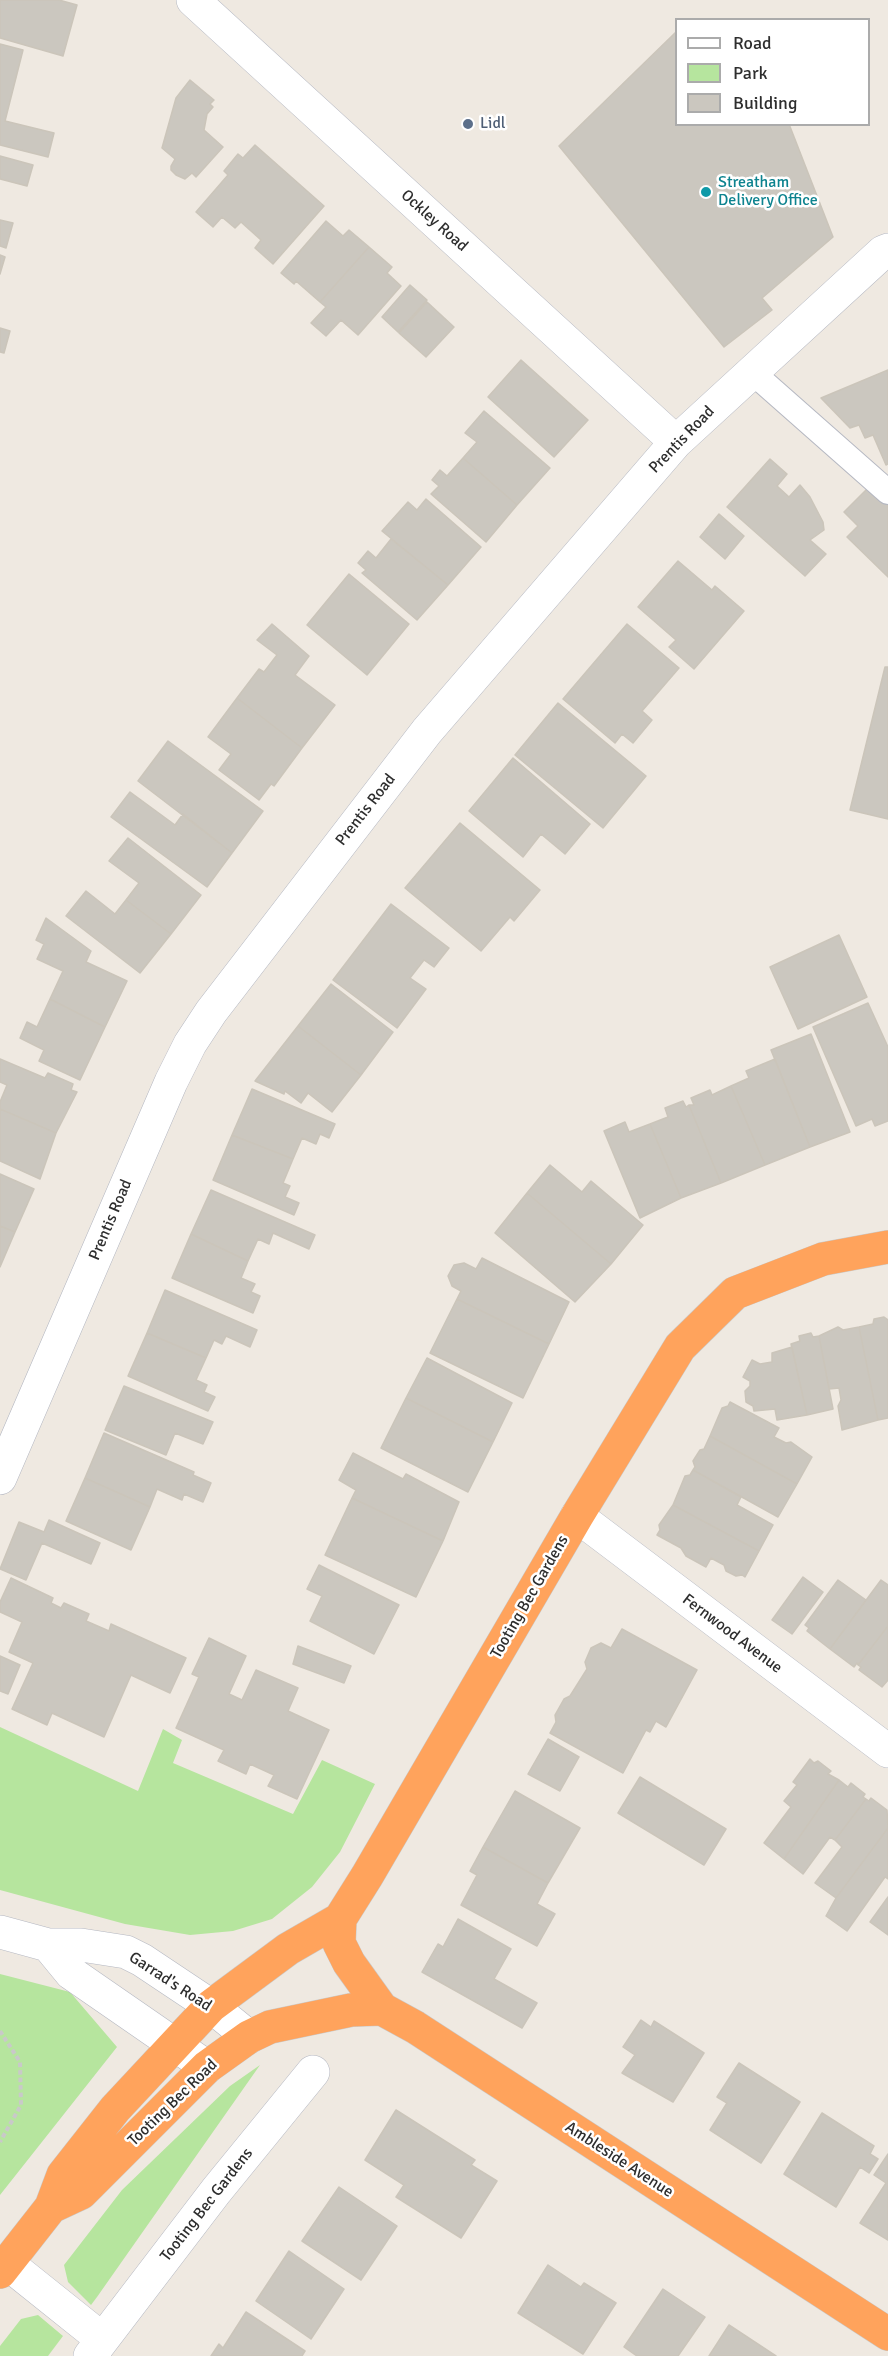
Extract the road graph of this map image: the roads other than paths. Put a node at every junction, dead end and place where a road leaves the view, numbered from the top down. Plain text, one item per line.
1 (193, 0) edge
2 (888, 250) edge
3 (752, 372) junction
4 (676, 442) junction
5 (888, 492) edge
6 (888, 1247) edge
7 (0, 1478) edge
8 (577, 1516) junction
9 (888, 1751) edge
10 (340, 1919) junction
11 (0, 1932) edge
12 (48, 1945) junction
13 (382, 2009) junction
14 (230, 2022) junction
15 (175, 2045) junction
16 (207, 2067) junction
17 (313, 2072) dead end
18 (51, 2207) junction
19 (4, 2267) edge
20 (888, 2334) edge
21 (96, 2348) edge

1 - 4 street, Ockley Road
2 - 3 street, Prentis Road
3 - 4 street, Prentis Road
3 - 5 lane
4 - 7 street, Prentis Road
6 - 8 highway, Tooting Bec Gardens
8 - 9 street, Fernwood Avenue
8 - 10 highway, Tooting Bec Gardens
10 - 13 highway
10 - 14 highway, Tooting Bec Gardens
11 - 12 street, Garrad's Road
12 - 14 street, Garrad's Road
12 - 15 street
13 - 14 highway, Tooting Bec Road
13 - 20 highway, Ambleside Avenue
14 - 15 highway, Tooting Bec Road
14 - 16 highway, Tooting Bec Road
15 - 16 street
15 - 18 highway, Tooting Bec Road
16 - 18 highway, Tooting Bec Road
17 - 21 street, Tooting Bec Gardens
18 - 19 highway, Tooting Bec Road
19 - 21 street, Tooting Bec Gardens

